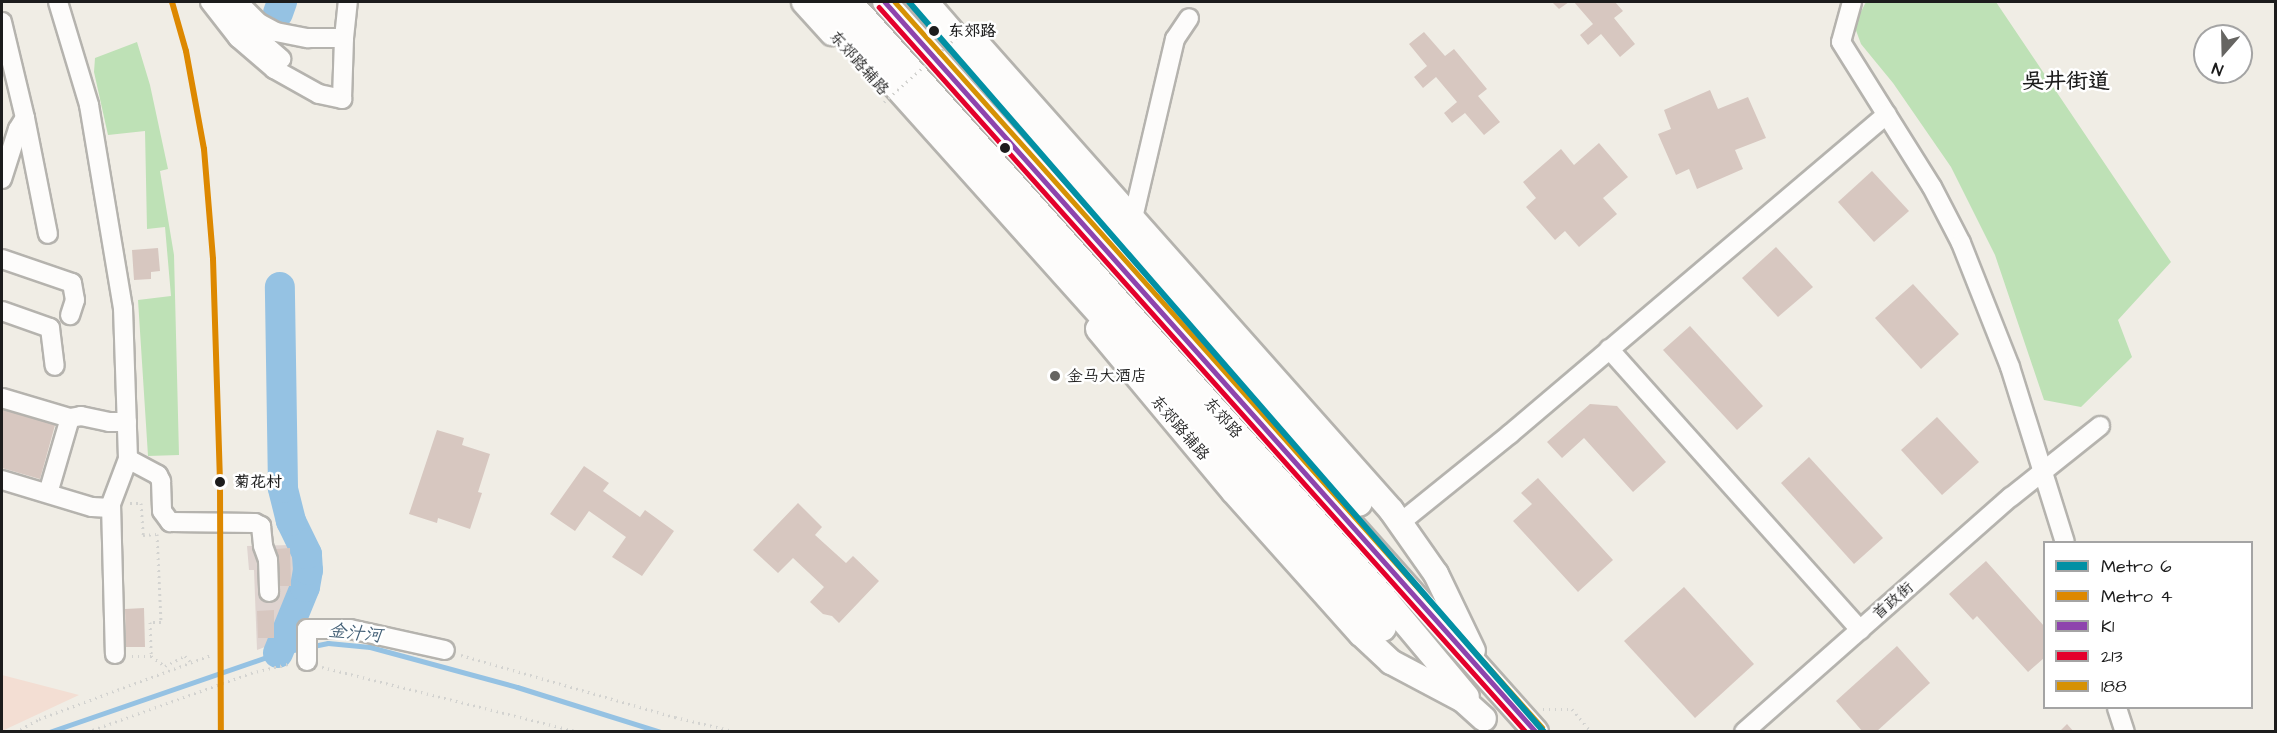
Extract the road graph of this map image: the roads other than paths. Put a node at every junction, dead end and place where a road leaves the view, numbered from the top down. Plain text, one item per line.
1 (58, 2) edge
2 (210, 2) edge
3 (229, 2) edge
4 (239, 2) edge
5 (348, 2) edge
6 (804, 2) edge
7 (822, 2) edge
8 (850, 2) edge
9 (885, 2) edge
10 (924, 2) edge
11 (939, 2) edge
12 (1852, 2) edge
13 (1189, 18) dead end
14 (2, 22) edge
15 (344, 38) junction
16 (7, 65) edge
17 (342, 92) junction
18 (1887, 114) junction
19 (25, 118) junction
20 (2, 179) edge
21 (1133, 219) junction
22 (48, 234) dead end
23 (2, 259) edge
24 (2, 311) edge
25 (70, 315) dead end
26 (1609, 349) junction
27 (55, 366) dead end
28 (2, 398) edge
29 (70, 418) junction
30 (127, 422) junction
31 (2100, 426) dead end
32 (128, 459) junction
33 (2043, 471) junction
34 (2, 480) edge
35 (48, 493) junction
36 (1358, 502) joint
37 (115, 506) junction
38 (1401, 522) junction
39 (2064, 541) edge
40 (269, 592) dead end
41 (1382, 627) joint
42 (1860, 630) junction
43 (445, 650) road end
44 (118, 655) road end
45 (307, 662) road end
46 (1505, 698) junction
47 (2117, 709) edge
48 (1490, 725) edge
49 (1536, 732) edge
50 (1744, 732) edge
51 (2125, 732) edge

1 - 30 street
2 - 17 street
3 - 17 street
4 - 15 street
5 - 15 street
6 - 48 main road, 东郊路辅路
7 - 41 highway
8 - 48 main road, 东郊路
9 - 46 main road, 东郊路
10 - 36 highway
11 - 21 main road
12 - 18 street
13 - 21 street
14 - 16 street
15 - 17 street
16 - 19 street
18 - 26 street
18 - 33 street
19 - 20 street
19 - 22 street
21 - 38 main road
23 - 25 street
24 - 27 street
26 - 38 street
26 - 42 street
28 - 29 street
29 - 30 street
29 - 35 street
30 - 32 street
31 - 33 street, 首政街
32 - 37 street
32 - 40 street
33 - 39 street
33 - 42 street, 首政街
34 - 35 street
35 - 37 street
36 - 46 main road
37 - 44 street
38 - 46 main road
41 - 48 main road
42 - 50 street, 首政街
43 - 45 street
46 - 49 main road, 东郊路
47 - 51 street

